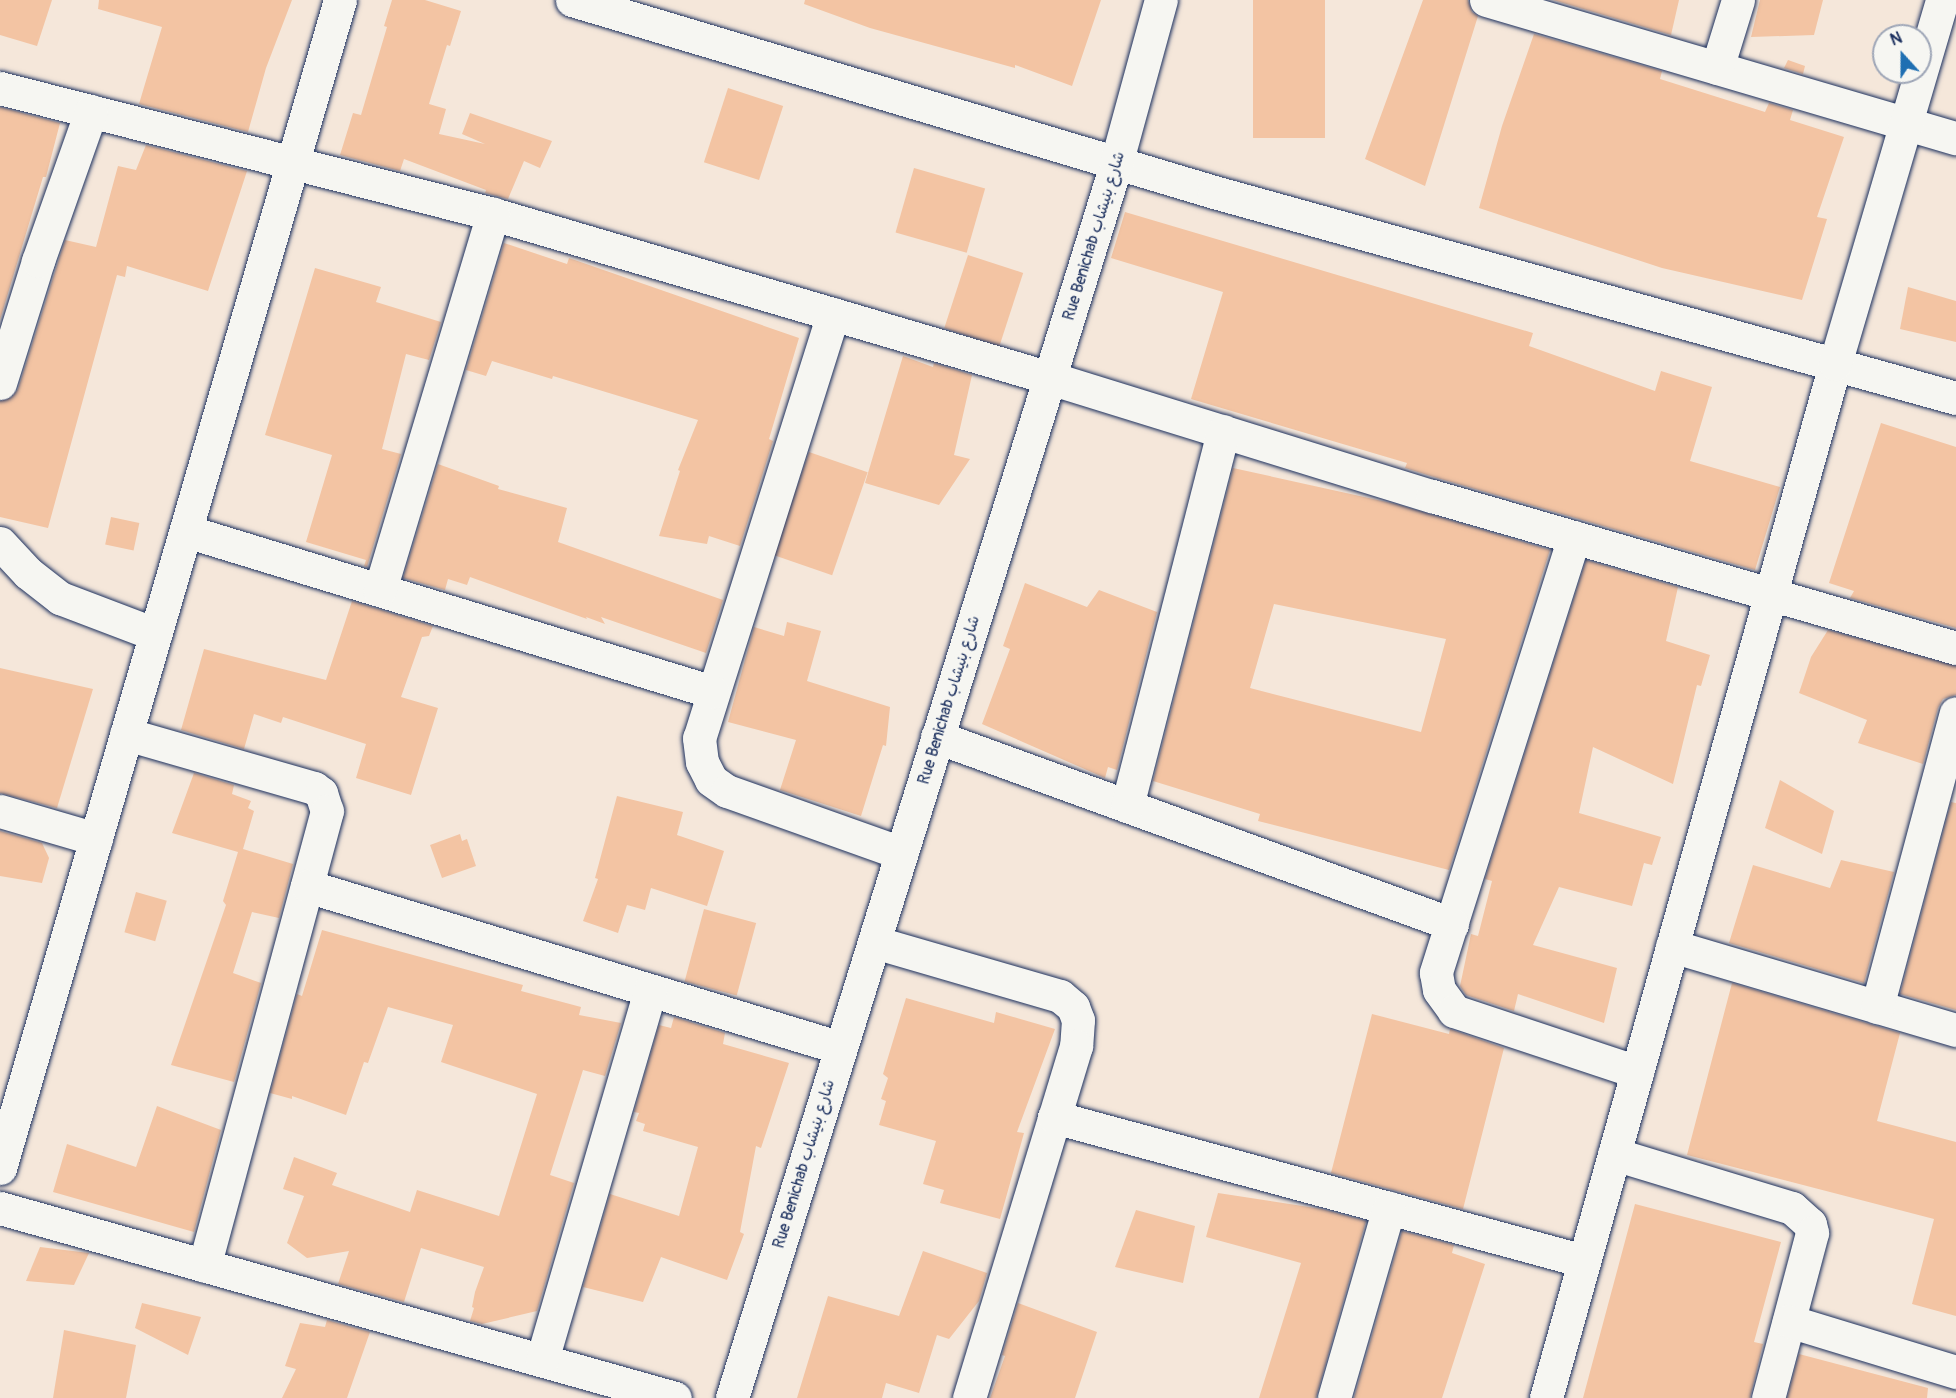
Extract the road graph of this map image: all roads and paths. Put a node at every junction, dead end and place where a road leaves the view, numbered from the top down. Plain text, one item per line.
1 (340, 0) edge
2 (572, 0) edge
3 (1161, 0) edge
4 (1738, 0) edge
5 (1942, 0) edge
6 (1495, 1) edge
7 (1717, 68) junction
8 (0, 88) edge
9 (91, 111) junction
10 (1906, 124) junction
11 (1956, 138) edge
12 (293, 162) junction
13 (1116, 164) junction
14 (493, 214) junction
15 (833, 314) junction
16 (1835, 364) junction
17 (1050, 378) junction
18 (0, 383) edge
19 (1956, 398) edge
20 (1223, 431) junction
21 (186, 531) junction
22 (1574, 537) junction
23 (0, 543) edge
24 (380, 590) junction
25 (1770, 595) junction
26 (155, 634) junction
27 (1956, 648) edge
28 (713, 692) junction
29 (1956, 713) edge
30 (126, 734) junction
31 (937, 737) junction
32 (1127, 806) junction
33 (0, 811) edge
34 (96, 839) junction
35 (901, 852) junction
36 (307, 886) junction
37 (1452, 924) junction
38 (874, 942) junction
39 (1672, 946) junction
40 (650, 990) junction
41 (1877, 1007) junction
42 (1956, 1030) edge
43 (841, 1048) junction
44 (1637, 1072) junction
45 (1054, 1117) junction
46 (1614, 1154) junction
47 (0, 1168) edge
48 (0, 1208) edge
49 (1389, 1208) junction
50 (1584, 1261) junction
51 (204, 1266) junction
52 (1789, 1320) junction
53 (542, 1360) junction
54 (1956, 1372) edge
55 (675, 1398) edge
56 (732, 1398) edge
57 (969, 1398) edge
58 (1334, 1398) edge
59 (1546, 1398) edge
60 (1768, 1398) edge

1 - 12 street
2 - 13 street
3 - 13 street, Rue Benichab شارع بنيشاب
4 - 7 street
5 - 10 street
6 - 7 street
7 - 10 street
8 - 9 street
9 - 12 street
9 - 18 street
10 - 11 street
10 - 16 street
12 - 14 street
12 - 21 street
13 - 16 street
13 - 17 street, Rue Benichab شارع بنيشاب
14 - 15 street
14 - 24 street
15 - 17 street
15 - 28 street
16 - 19 street
16 - 25 street
17 - 20 street
17 - 31 street, Rue Benichab شارع بنيشاب
20 - 22 street
20 - 32 street
21 - 24 street
21 - 26 street
22 - 25 street
22 - 37 street
23 - 26 street
24 - 28 street
25 - 27 street
25 - 39 street
26 - 30 street
28 - 35 street
29 - 41 street
30 - 34 street
30 - 36 street
31 - 32 street
31 - 35 street, Rue Benichab شارع بنيشاب
32 - 37 street
33 - 34 street
34 - 47 street
35 - 38 street, Rue Benichab شارع بنيشاب
36 - 40 street
36 - 51 street
37 - 44 street
38 - 43 street, Rue Benichab شارع بنيشاب
38 - 45 street
39 - 41 street
39 - 44 street
40 - 43 street
40 - 53 street
41 - 42 street
43 - 56 street, Rue Benichab شارع بنيشاب
44 - 46 street
45 - 49 street
45 - 57 street
46 - 50 street
46 - 52 street
48 - 51 street
49 - 50 street
49 - 58 street
50 - 59 street
51 - 53 street
52 - 54 street
52 - 60 street
53 - 55 street

